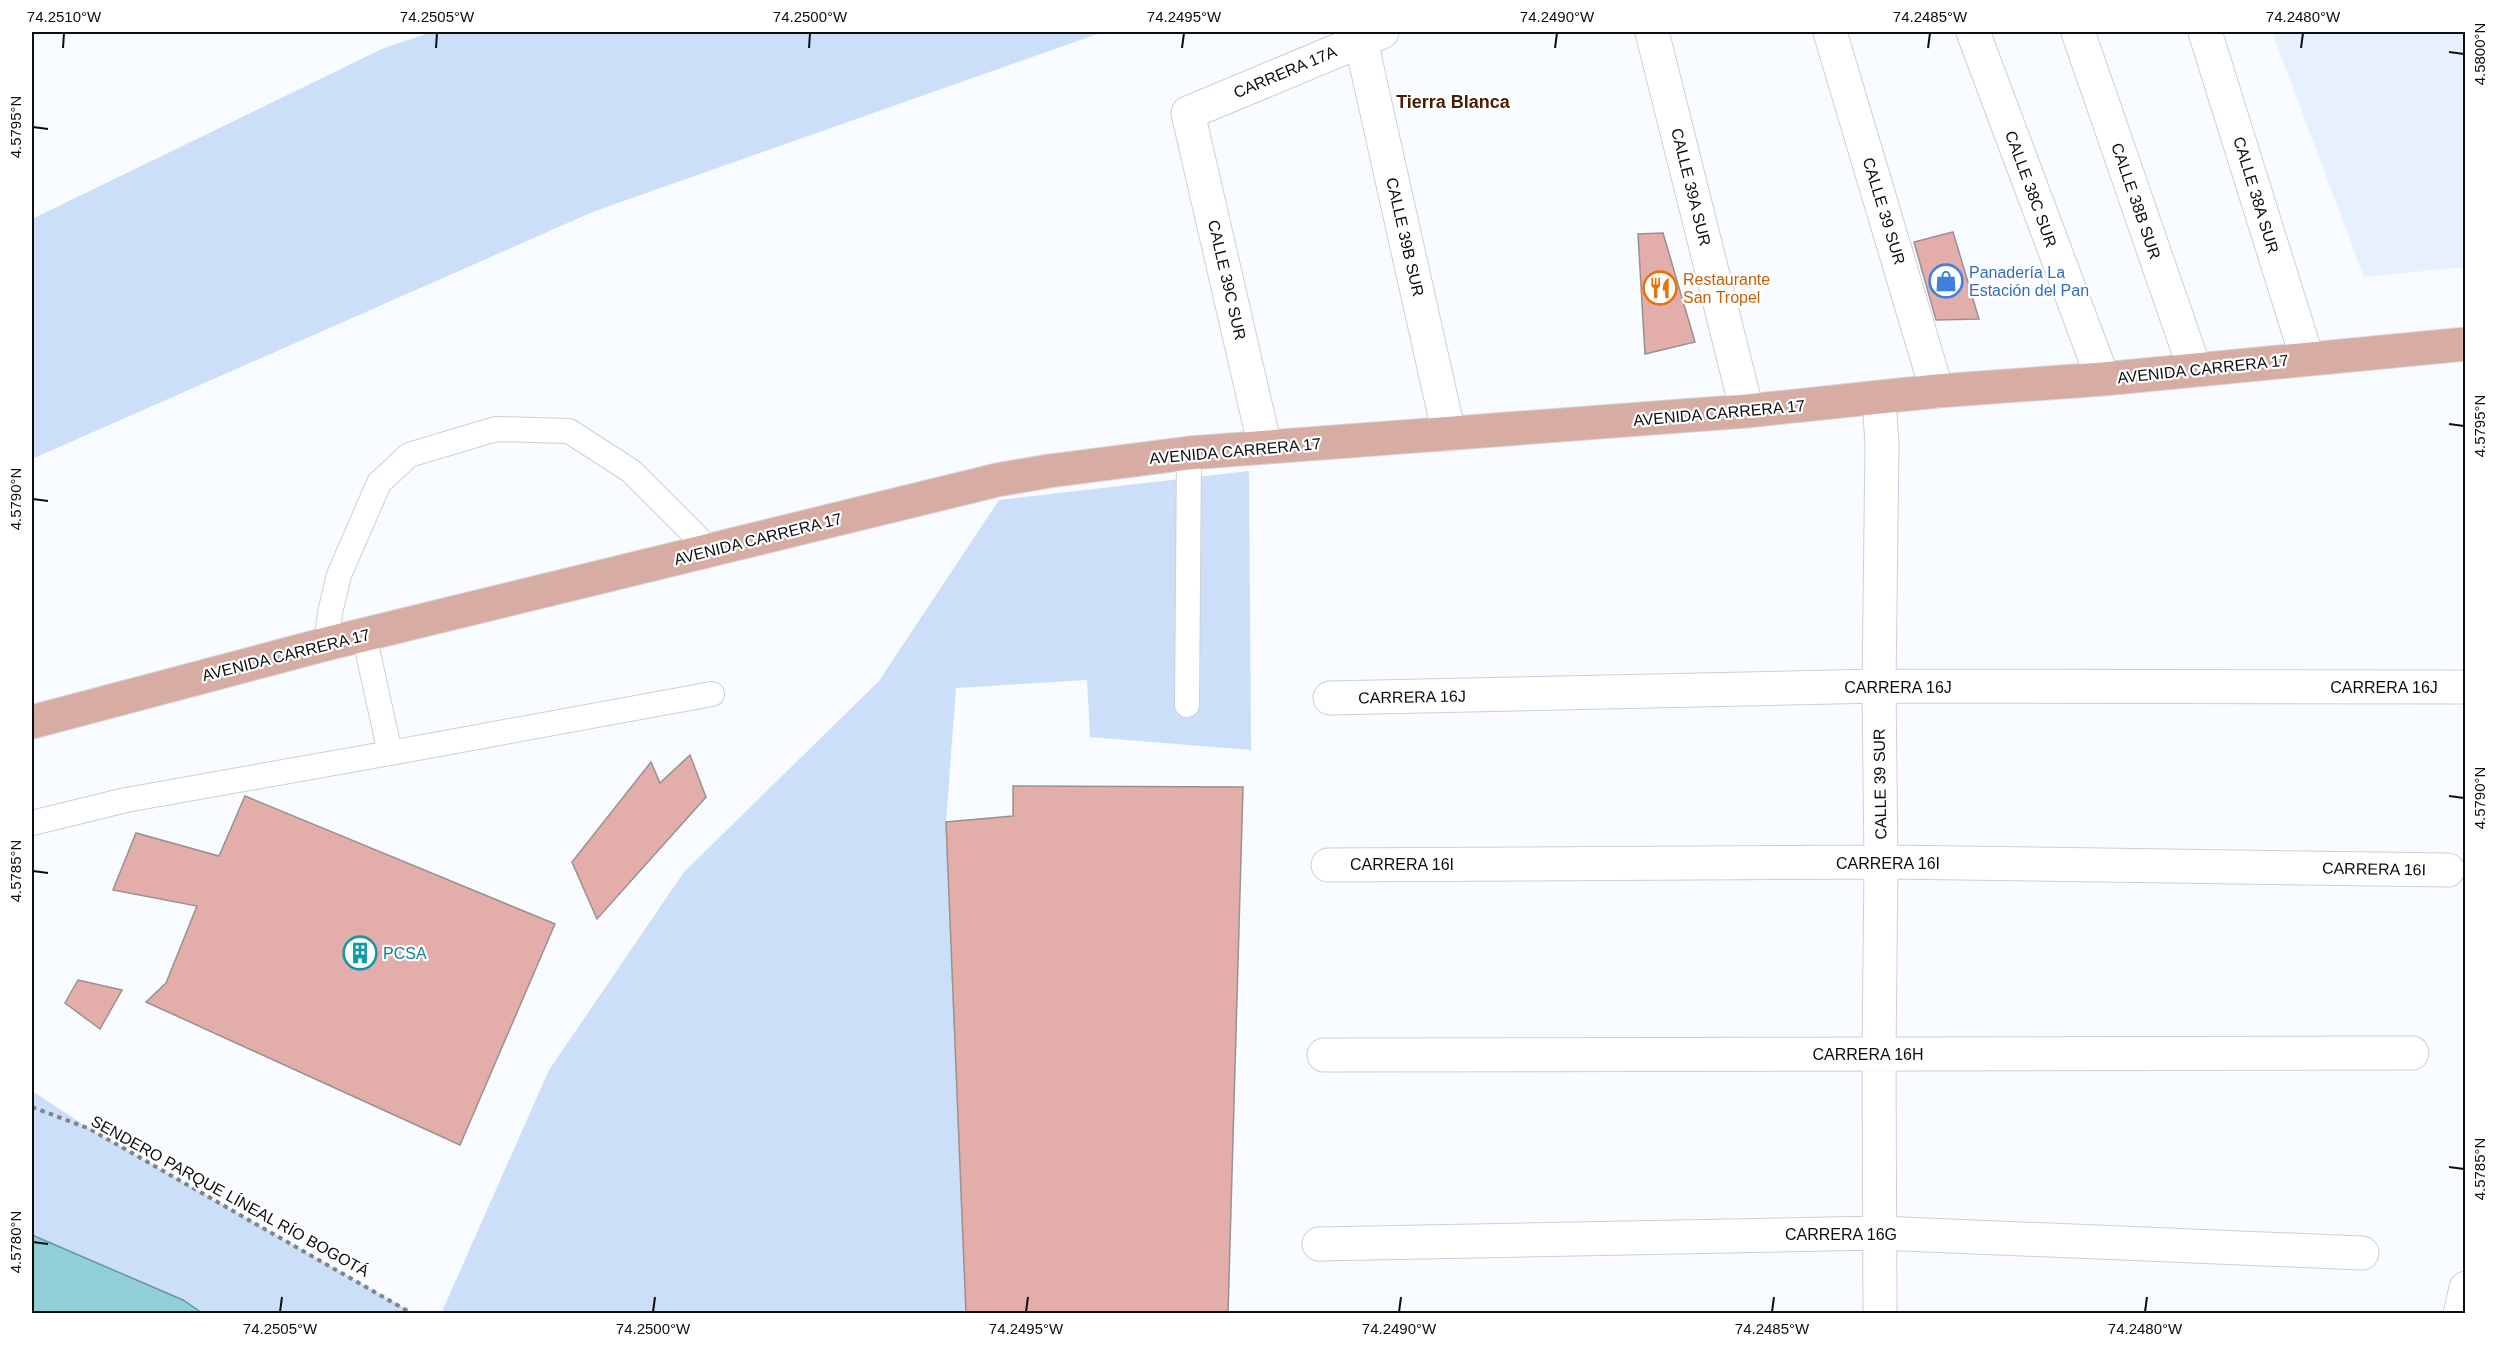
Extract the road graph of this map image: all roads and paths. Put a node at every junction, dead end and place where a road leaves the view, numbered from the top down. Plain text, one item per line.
1 (1652, 32) edge
2 (1830, 32) edge
3 (1973, 32) edge
4 (2078, 32) edge
5 (2205, 32) edge
6 (1372, 36) edge
7 (1188, 113) joint
8 (2466, 344) edge
9 (2307, 358) junction
10 (2195, 370) junction
11 (2103, 379) junction
12 (1937, 391) junction
13 (1880, 398) junction
14 (1747, 411) junction
15 (1449, 434) junction
16 (1265, 447) junction
17 (1189, 453) junction
18 (711, 551) junction
19 (364, 635) junction
20 (326, 644) junction
21 (1879, 686) junction
22 (2466, 687) edge
23 (712, 694) dead end
24 (1330, 698) dead end
25 (1187, 705) dead end
26 (32, 722) edge
27 (390, 753) junction
28 (32, 823) edge
29 (1881, 863) junction
30 (1328, 865) dead end
31 (2448, 870) dead end
32 (2412, 1053) dead end
33 (1879, 1054) junction
34 (1324, 1055) dead end
35 (32, 1107) edge
36 (1879, 1233) junction
37 (1319, 1244) dead end
38 (2362, 1253) dead end
39 (2466, 1288) edge
40 (413, 1314) edge
41 (1880, 1314) edge
42 (2460, 1314) edge

1 - 14 street, CALLE 39A SUR
2 - 12 street, CALLE 39 SUR
3 - 11 street, CALLE 38C SUR
4 - 10 street, CALLE 38B SUR
5 - 9 street, CALLE 38A SUR
6 - 7 street, CARRERA 17A
6 - 15 street, CALLE 39B SUR
7 - 16 street, CALLE 39C SUR
8 - 9 main road, AVENIDA CARRERA 17
9 - 10 main road, AVENIDA CARRERA 17
10 - 11 main road, AVENIDA CARRERA 17
11 - 12 main road, AVENIDA CARRERA 17
12 - 13 main road, AVENIDA CARRERA 17
13 - 14 main road, AVENIDA CARRERA 17
13 - 21 street, CALLE 39 SUR
14 - 15 main road, AVENIDA CARRERA 17
15 - 16 main road, AVENIDA CARRERA 17
16 - 17 main road, AVENIDA CARRERA 17
17 - 18 main road, AVENIDA CARRERA 17
17 - 25 lane
18 - 19 main road, AVENIDA CARRERA 17
18 - 20 lane
19 - 20 main road, AVENIDA CARRERA 17
19 - 27 lane
20 - 26 main road, AVENIDA CARRERA 17
21 - 22 street, CARRERA 16J
21 - 24 street, CARRERA 16J
21 - 29 street, CALLE 39 SUR
23 - 27 lane
27 - 28 lane
29 - 30 street, CARRERA 16I
29 - 31 street, CARRERA 16I
29 - 33 street, CALLE 39 SUR
32 - 33 street, CARRERA 16H
33 - 34 street, CARRERA 16H
33 - 36 street, CALLE 39 SUR
35 - 40 path, SENDERO PARQUE LÍNEAL RÍO BOGOTÁ
36 - 37 street, CARRERA 16G
36 - 38 street, CARRERA 16G
36 - 41 street, CALLE 39 SUR
39 - 42 street

